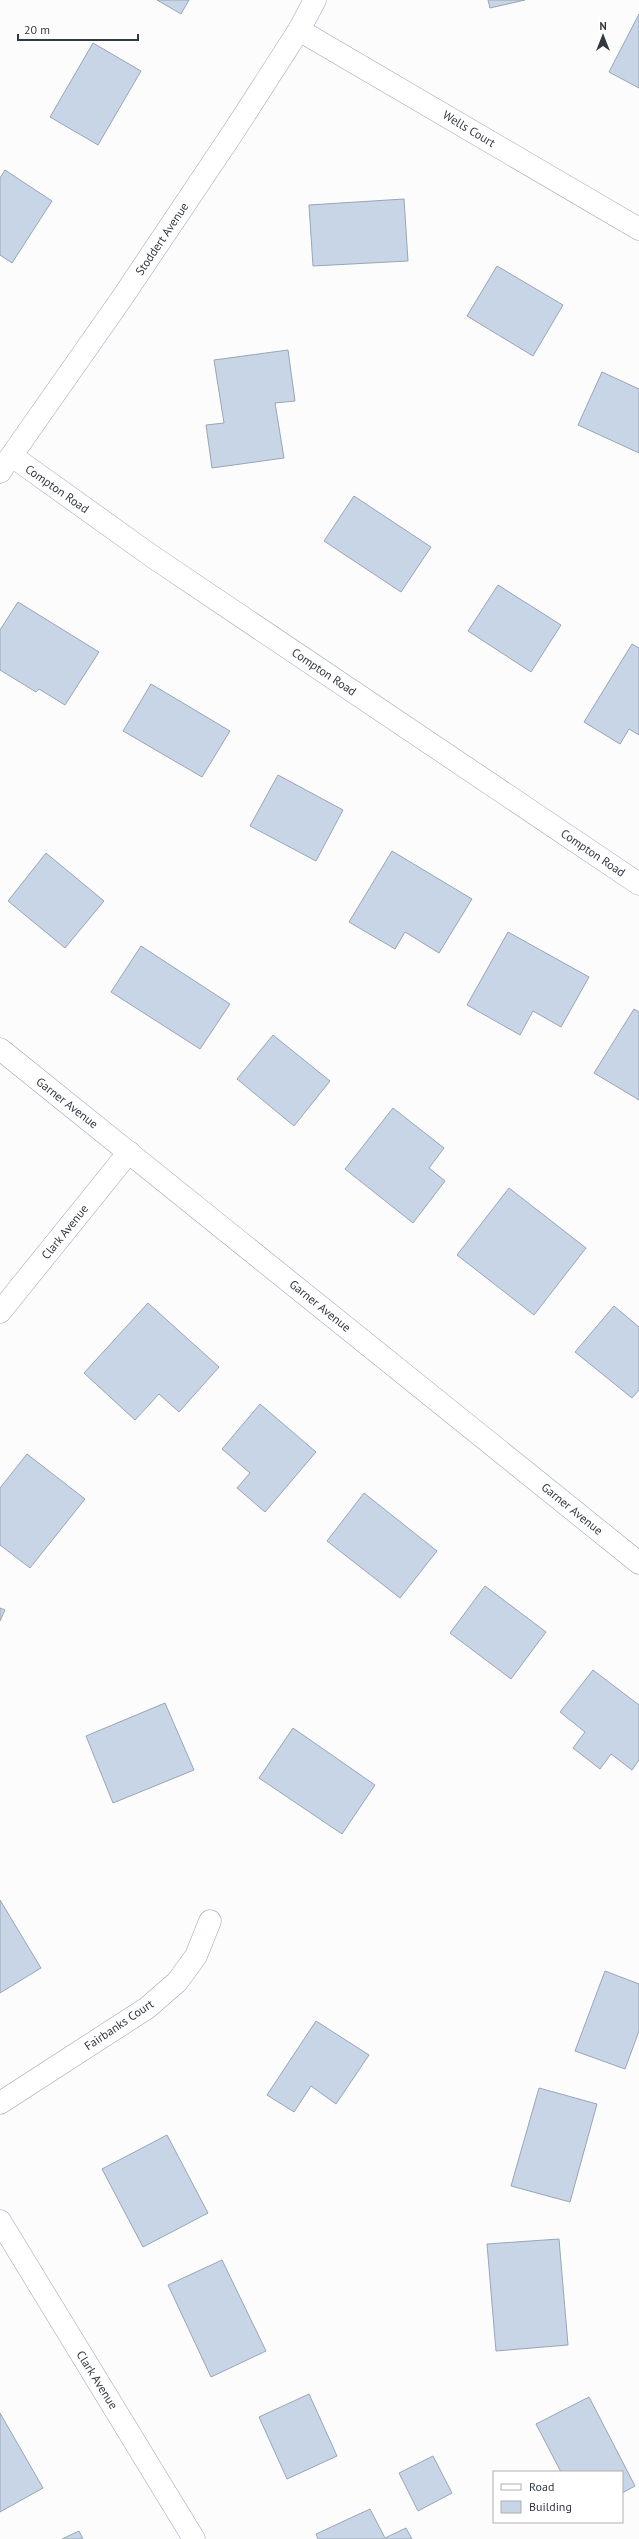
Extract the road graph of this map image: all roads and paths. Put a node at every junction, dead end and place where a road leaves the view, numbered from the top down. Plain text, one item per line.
1 (315, 0) edge
2 (299, 30) junction
3 (639, 230) edge
4 (6, 464) edge
5 (639, 884) edge
6 (0, 1049) edge
7 (129, 1152) junction
8 (0, 1312) edge
9 (639, 1563) edge
10 (210, 1921) dead end
11 (0, 2103) edge
12 (0, 2221) edge
13 (194, 2539) edge

1 - 2 street, Stoddert Avenue
2 - 3 street, Wells Court
2 - 4 street, Stoddert Avenue
4 - 5 street, Compton Road
6 - 7 street, Garner Avenue
7 - 8 street, Clark Avenue
7 - 9 street, Garner Avenue
10 - 11 street, Fairbanks Court
12 - 13 street, Clark Avenue

